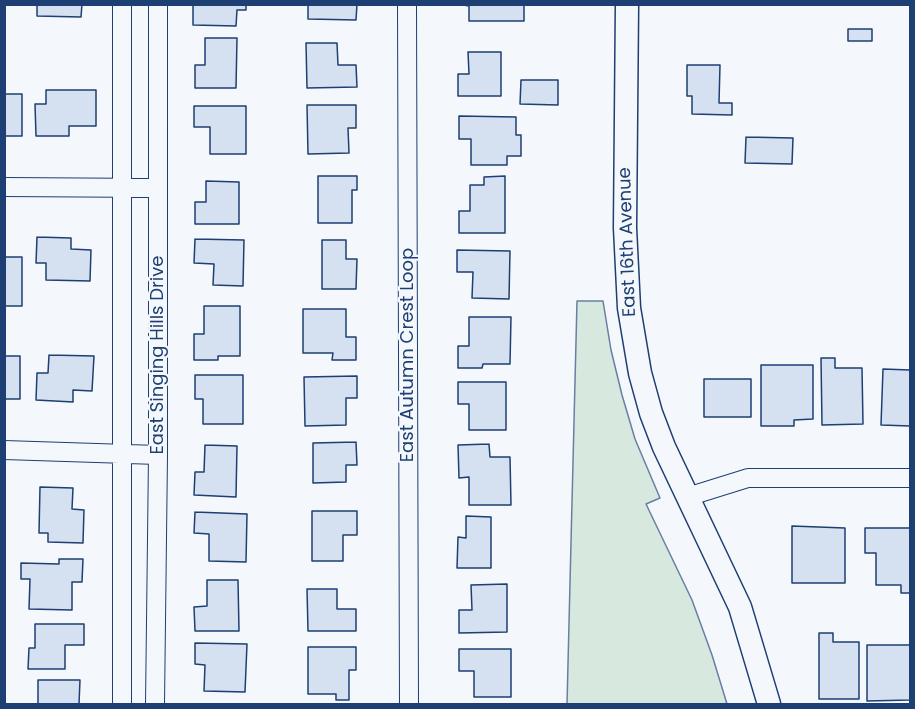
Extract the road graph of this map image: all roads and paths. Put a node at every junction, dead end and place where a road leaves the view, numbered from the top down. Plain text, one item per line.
1 (122, 4) edge
2 (158, 4) edge
3 (407, 4) edge
4 (627, 4) edge
5 (4, 187) edge
6 (123, 188) junction
7 (157, 188) junction
8 (4, 450) edge
9 (123, 454) junction
10 (158, 455) junction
11 (910, 478) edge
12 (687, 497) junction
13 (122, 705) edge
14 (155, 705) edge
15 (409, 705) edge
16 (769, 705) edge

1 - 6 street, East Singing Hills Drive
2 - 7 street, East Singing Hills Drive
3 - 15 street, East Autumn Crest Loop
4 - 12 street, East 16th Avenue
5 - 6 street
6 - 7 street
6 - 9 street, East Singing Hills Drive
7 - 10 street, East Singing Hills Drive
8 - 9 street
9 - 10 street
9 - 13 street, East Singing Hills Drive
10 - 14 street, East Singing Hills Drive
11 - 12 street
12 - 16 street, East 16th Avenue

